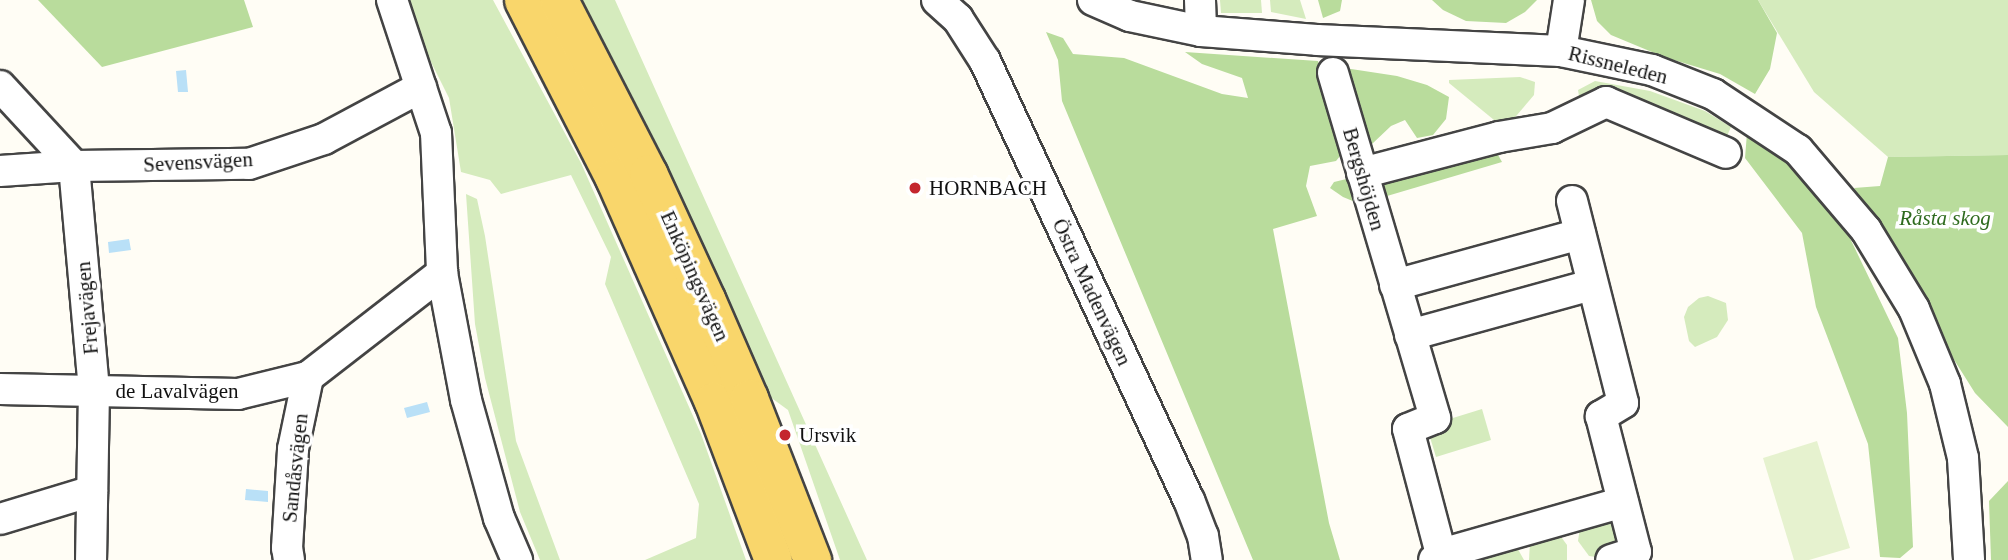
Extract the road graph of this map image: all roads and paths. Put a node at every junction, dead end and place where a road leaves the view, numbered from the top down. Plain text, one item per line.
1 (392, 0) edge
2 (523, 0) edge
3 (559, 0) edge
4 (937, 0) edge
5 (1093, 0) edge
6 (1200, 0) edge
7 (1569, 0) edge
8 (1201, 31) junction
9 (1561, 51) junction
10 (1333, 73) dead end
11 (0, 86) edge
12 (421, 87) junction
13 (1726, 153) dead end
14 (74, 166) junction
15 (0, 171) edge
16 (1362, 173) junction
17 (1572, 201) dead end
18 (1580, 234) junction
19 (443, 273) junction
20 (1395, 285) junction
21 (1592, 285) junction
22 (1410, 335) junction
23 (308, 377) junction
24 (0, 389) edge
25 (94, 390) junction
26 (92, 491) junction
27 (1623, 502) junction
28 (0, 519) edge
29 (1437, 557) edge
30 (1620, 559) edge
31 (91, 560) edge
32 (289, 560) edge
33 (517, 560) edge
34 (773, 560) edge
35 (812, 560) edge
36 (1207, 560) edge
37 (1969, 560) edge

1 - 12 street
2 - 34 main road, Enköpingsvägen
3 - 35 main road, Enköpingsvägen
4 - 36 street, Östra Madenvägen
5 - 8 street, Rissneleden
6 - 8 street
7 - 9 street
8 - 9 street, Rissneleden
9 - 37 street, Rissneleden
10 - 16 street, Bergshöjden
11 - 14 street
12 - 14 street, Sevensvägen
12 - 19 street
13 - 16 street
14 - 15 street, Sevensvägen
14 - 25 street, Frejavägen
16 - 20 street, Bergshöjden
17 - 18 street
18 - 20 street
18 - 21 street
19 - 23 street, de Lavalvägen
19 - 33 street
20 - 22 street, Bergshöjden
21 - 22 street
21 - 27 street
22 - 29 street, Bergshöjden
23 - 25 street, de Lavalvägen
23 - 32 street, Sandåsvägen
24 - 25 street, de Lavalvägen
25 - 26 street, Frejavägen
26 - 28 street
26 - 31 street, Frejavägen
27 - 29 street, Bergshöjden
27 - 30 street

